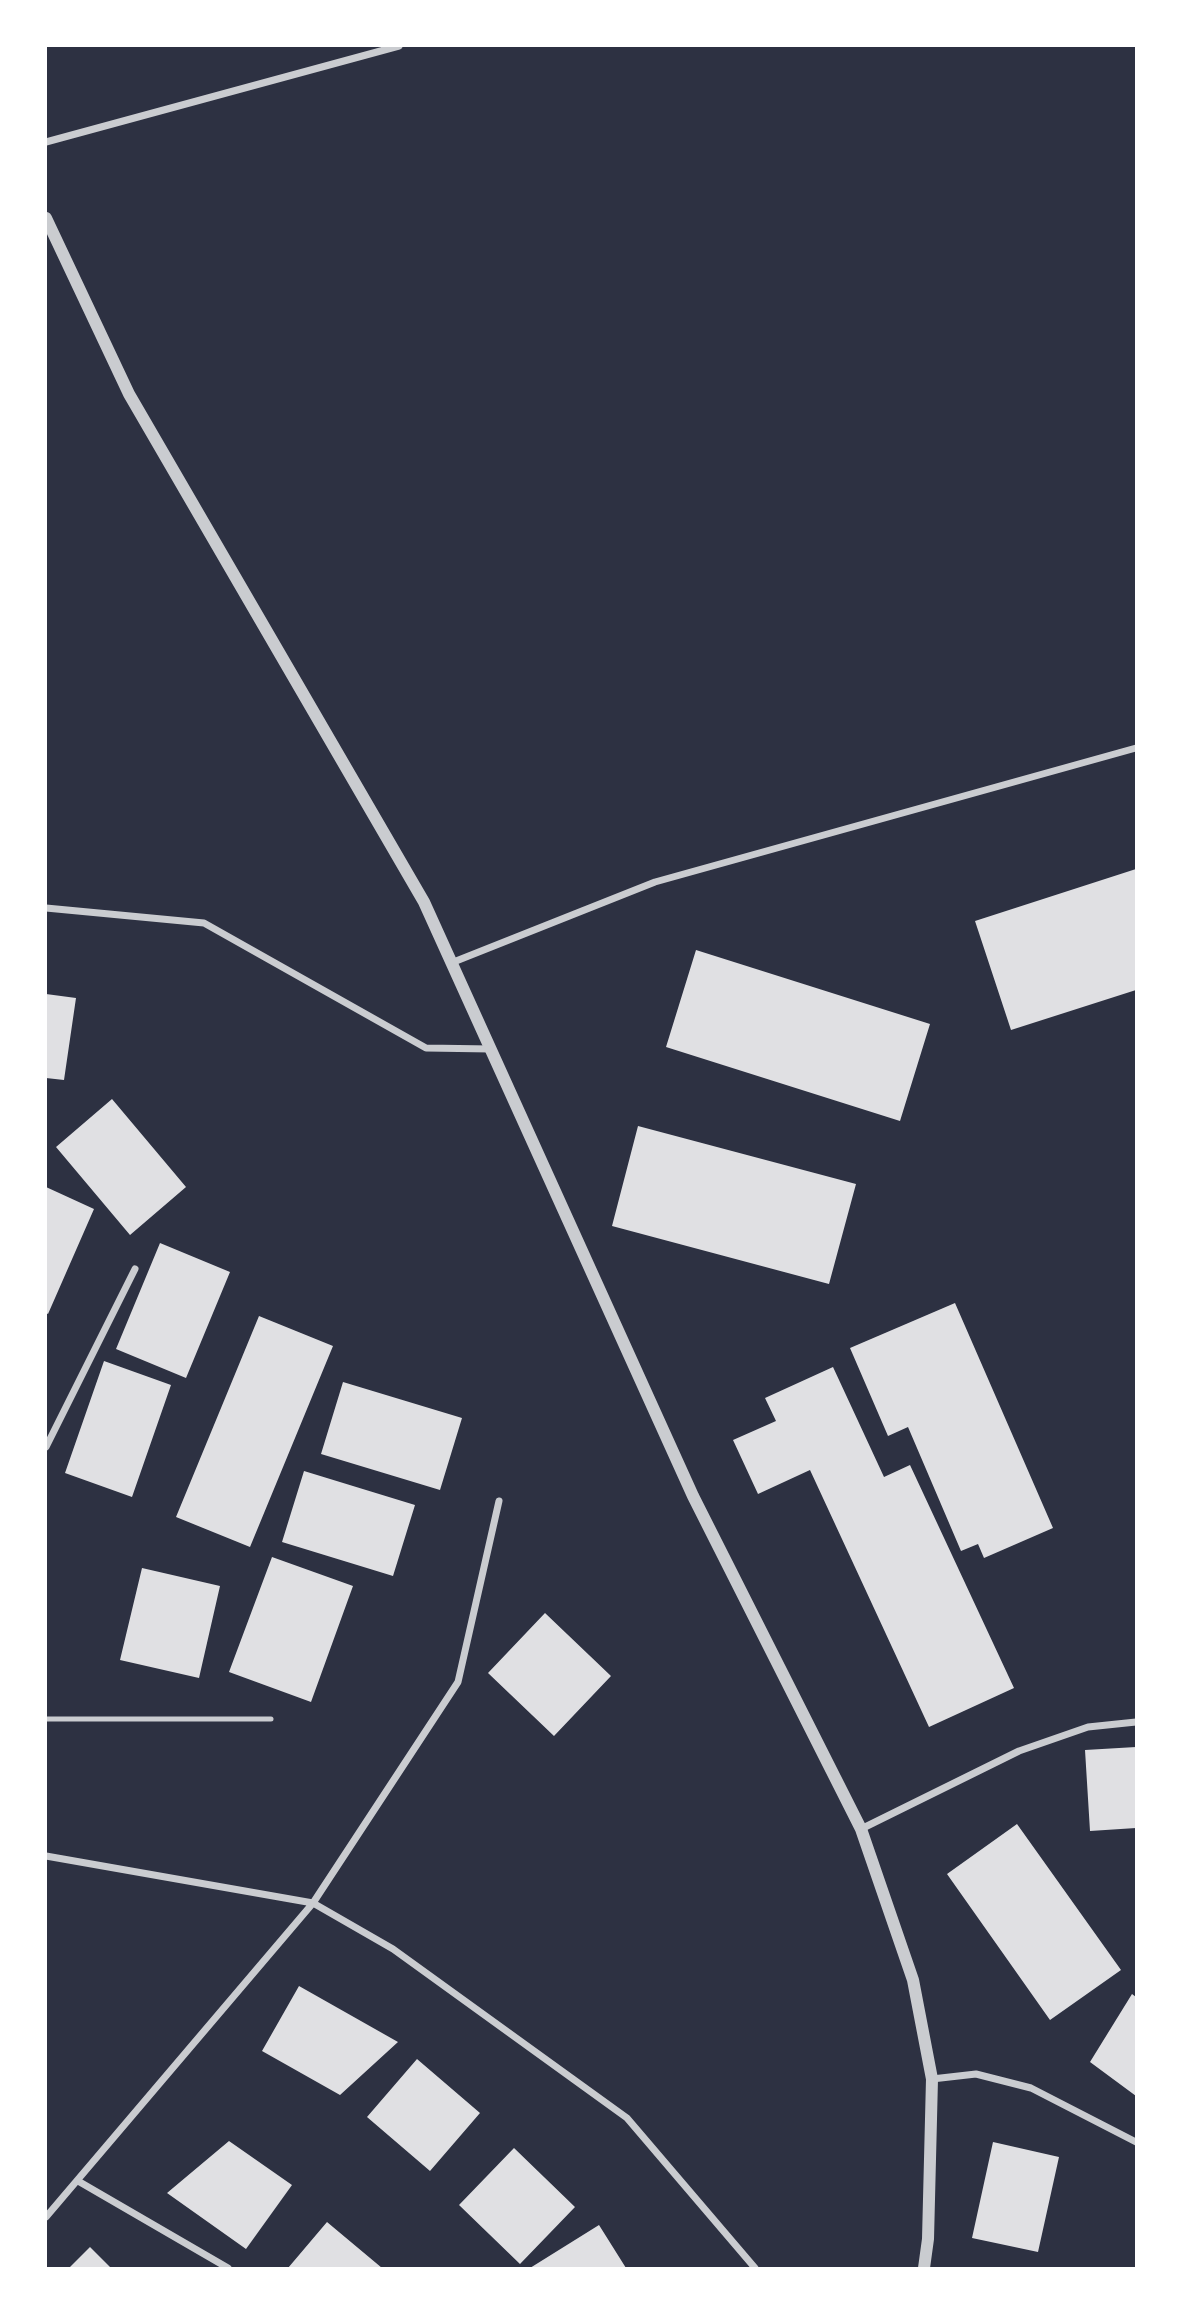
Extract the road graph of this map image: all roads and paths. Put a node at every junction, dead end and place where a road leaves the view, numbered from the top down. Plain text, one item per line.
1 (399, 46) edge
2 (46, 142) edge
3 (46, 218) edge
4 (1136, 748) edge
5 (46, 908) edge
6 (452, 962) junction
7 (491, 1049) junction
8 (135, 1269) dead end
9 (46, 1447) edge
10 (499, 1501) dead end
11 (46, 1719) edge
12 (271, 1719) dead end
13 (1136, 1722) edge
14 (861, 1829) junction
15 (46, 1856) edge
16 (313, 1903) junction
17 (932, 2079) junction
18 (1136, 2142) edge
19 (78, 2181) junction
20 (46, 2217) edge
21 (228, 2269) edge
22 (755, 2269) edge
23 (924, 2269) edge

1 - 2 street
3 - 6 street
4 - 6 street
5 - 7 street
6 - 7 street
7 - 14 street
8 - 9 street
10 - 16 street
11 - 12 lane
13 - 14 street
14 - 17 street
15 - 16 street
16 - 19 street
16 - 22 street
17 - 18 street
17 - 23 street
19 - 20 street
19 - 21 street

